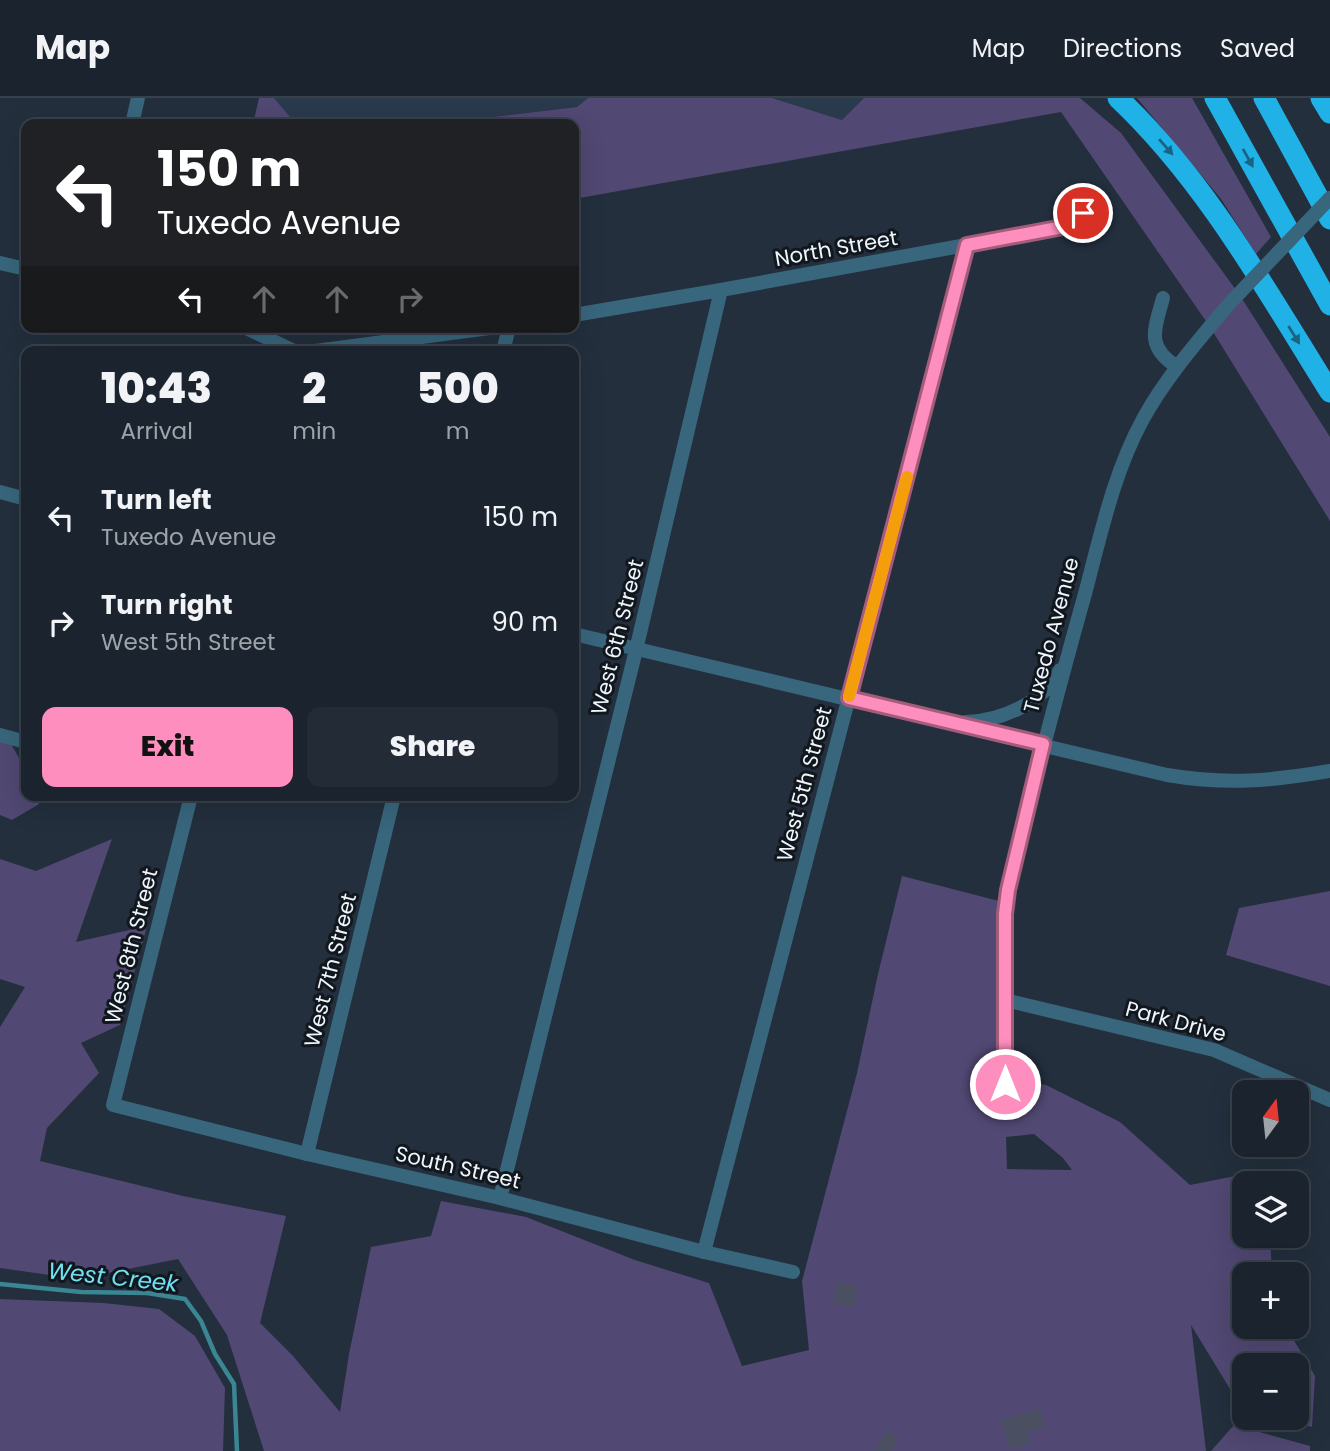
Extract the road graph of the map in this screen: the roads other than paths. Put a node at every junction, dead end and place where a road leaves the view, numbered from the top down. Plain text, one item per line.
1 (138, 98) edge
2 (1118, 98) edge
3 (1215, 98) edge
4 (1264, 98) edge
5 (1321, 98) edge
6 (1330, 113) edge
7 (133, 119) edge
8 (1330, 198) edge
9 (1097, 200) dead end
10 (1330, 219) edge
11 (967, 245) junction
12 (0, 262) edge
13 (21, 268) edge
14 (721, 290) junction
15 (1163, 298) dead end
16 (1330, 305) edge
17 (579, 314) edge
18 (256, 333) edge
19 (452, 333) edge
20 (284, 346) edge
21 (353, 346) edge
22 (1176, 366) junction
23 (1330, 392) edge
24 (0, 492) edge
25 (21, 498) edge
26 (579, 635) edge
27 (636, 650) junction
28 (1068, 653) junction
29 (849, 698) junction
30 (948, 722) junction
31 (0, 736) edge
32 (21, 741) edge
33 (1043, 744) junction
34 (1330, 771) edge
35 (190, 801) edge
36 (393, 801) edge
37 (1005, 1000) junction
38 (1005, 1084) dead end
39 (1330, 1100) edge
40 (113, 1105) joint
41 (307, 1154) junction
42 (500, 1198) junction
43 (704, 1252) junction
44 (793, 1272) dead end

1 - 7 street
2 -> 23 highway
3 -> 16 highway
4 - 10 highway
5 - 6 highway
8 - 22 street, Tuxedo Avenue, bridge
9 - 11 street, North Street
11 - 14 street, North Street
11 - 29 street, West 5th Street
12 - 13 street
14 - 17 street, North Street
14 - 27 street, West 6th Street
15 - 22 street
18 - 20 street
19 - 21 street
22 - 28 street, Tuxedo Avenue
24 - 25 street
26 - 27 street, Tuxedo Avenue
27 - 29 street, Tuxedo Avenue
27 - 42 street, West 6th Street
28 - 30 street
28 - 33 street, Tuxedo Avenue
29 - 30 street, Tuxedo Avenue
29 - 43 street, West 5th Street
30 - 33 street, Tuxedo Avenue
31 - 32 street
33 - 34 street
33 - 37 street
35 - 40 street, West 8th Street
36 - 41 street, West 7th Street
37 - 38 street
37 - 39 street, Park Drive
40 - 41 street, South Street
41 - 42 street, South Street
42 - 43 street, South Street
43 - 44 street, South Street

